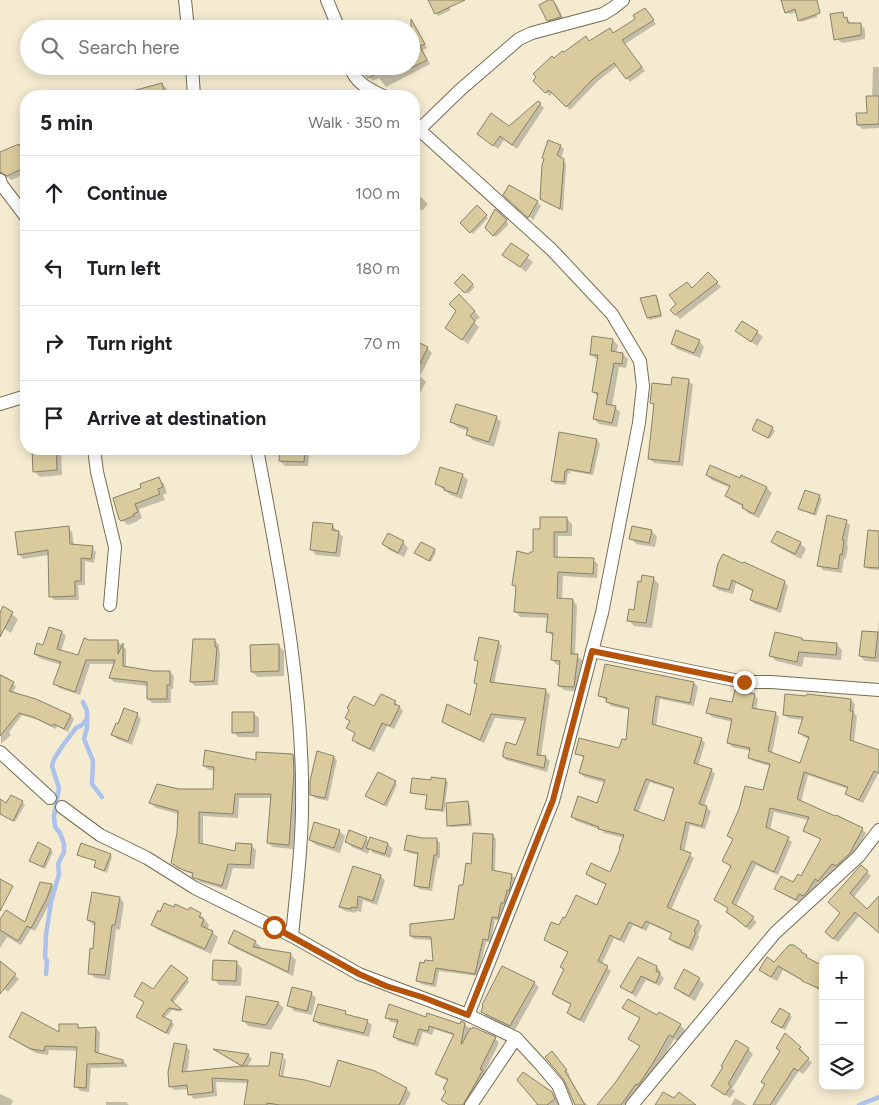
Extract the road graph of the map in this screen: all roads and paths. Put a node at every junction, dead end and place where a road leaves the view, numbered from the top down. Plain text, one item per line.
1 (185, 0) edge
2 (327, 0) edge
3 (623, 0) edge
4 (187, 20) edge
5 (335, 20) edge
6 (193, 75) edge
7 (354, 75) edge
8 (194, 90) edge
9 (372, 90) edge
10 (420, 126) edge
11 (420, 130) edge
12 (0, 180) edge
13 (20, 209) edge
14 (20, 398) edge
15 (0, 404) edge
16 (95, 455) edge
17 (258, 455) edge
18 (110, 604) dead end
19 (592, 651) junction
20 (879, 690) edge
21 (0, 752) edge
22 (50, 798) dead end
23 (62, 807) dead end
24 (879, 830) edge
25 (292, 936) junction
26 (468, 1015) junction
27 (516, 1038) junction
28 (471, 1105) edge
29 (566, 1105) edge
30 (632, 1105) edge

1 - 4 street
2 - 5 street
3 - 10 street
6 - 8 street
7 - 9 street
11 - 19 street
12 - 13 street
14 - 15 street
16 - 18 street
17 - 25 street
19 - 20 street
19 - 26 street
21 - 22 street
23 - 25 street
24 - 30 street
25 - 26 street
26 - 27 street
27 - 28 street
27 - 29 street

